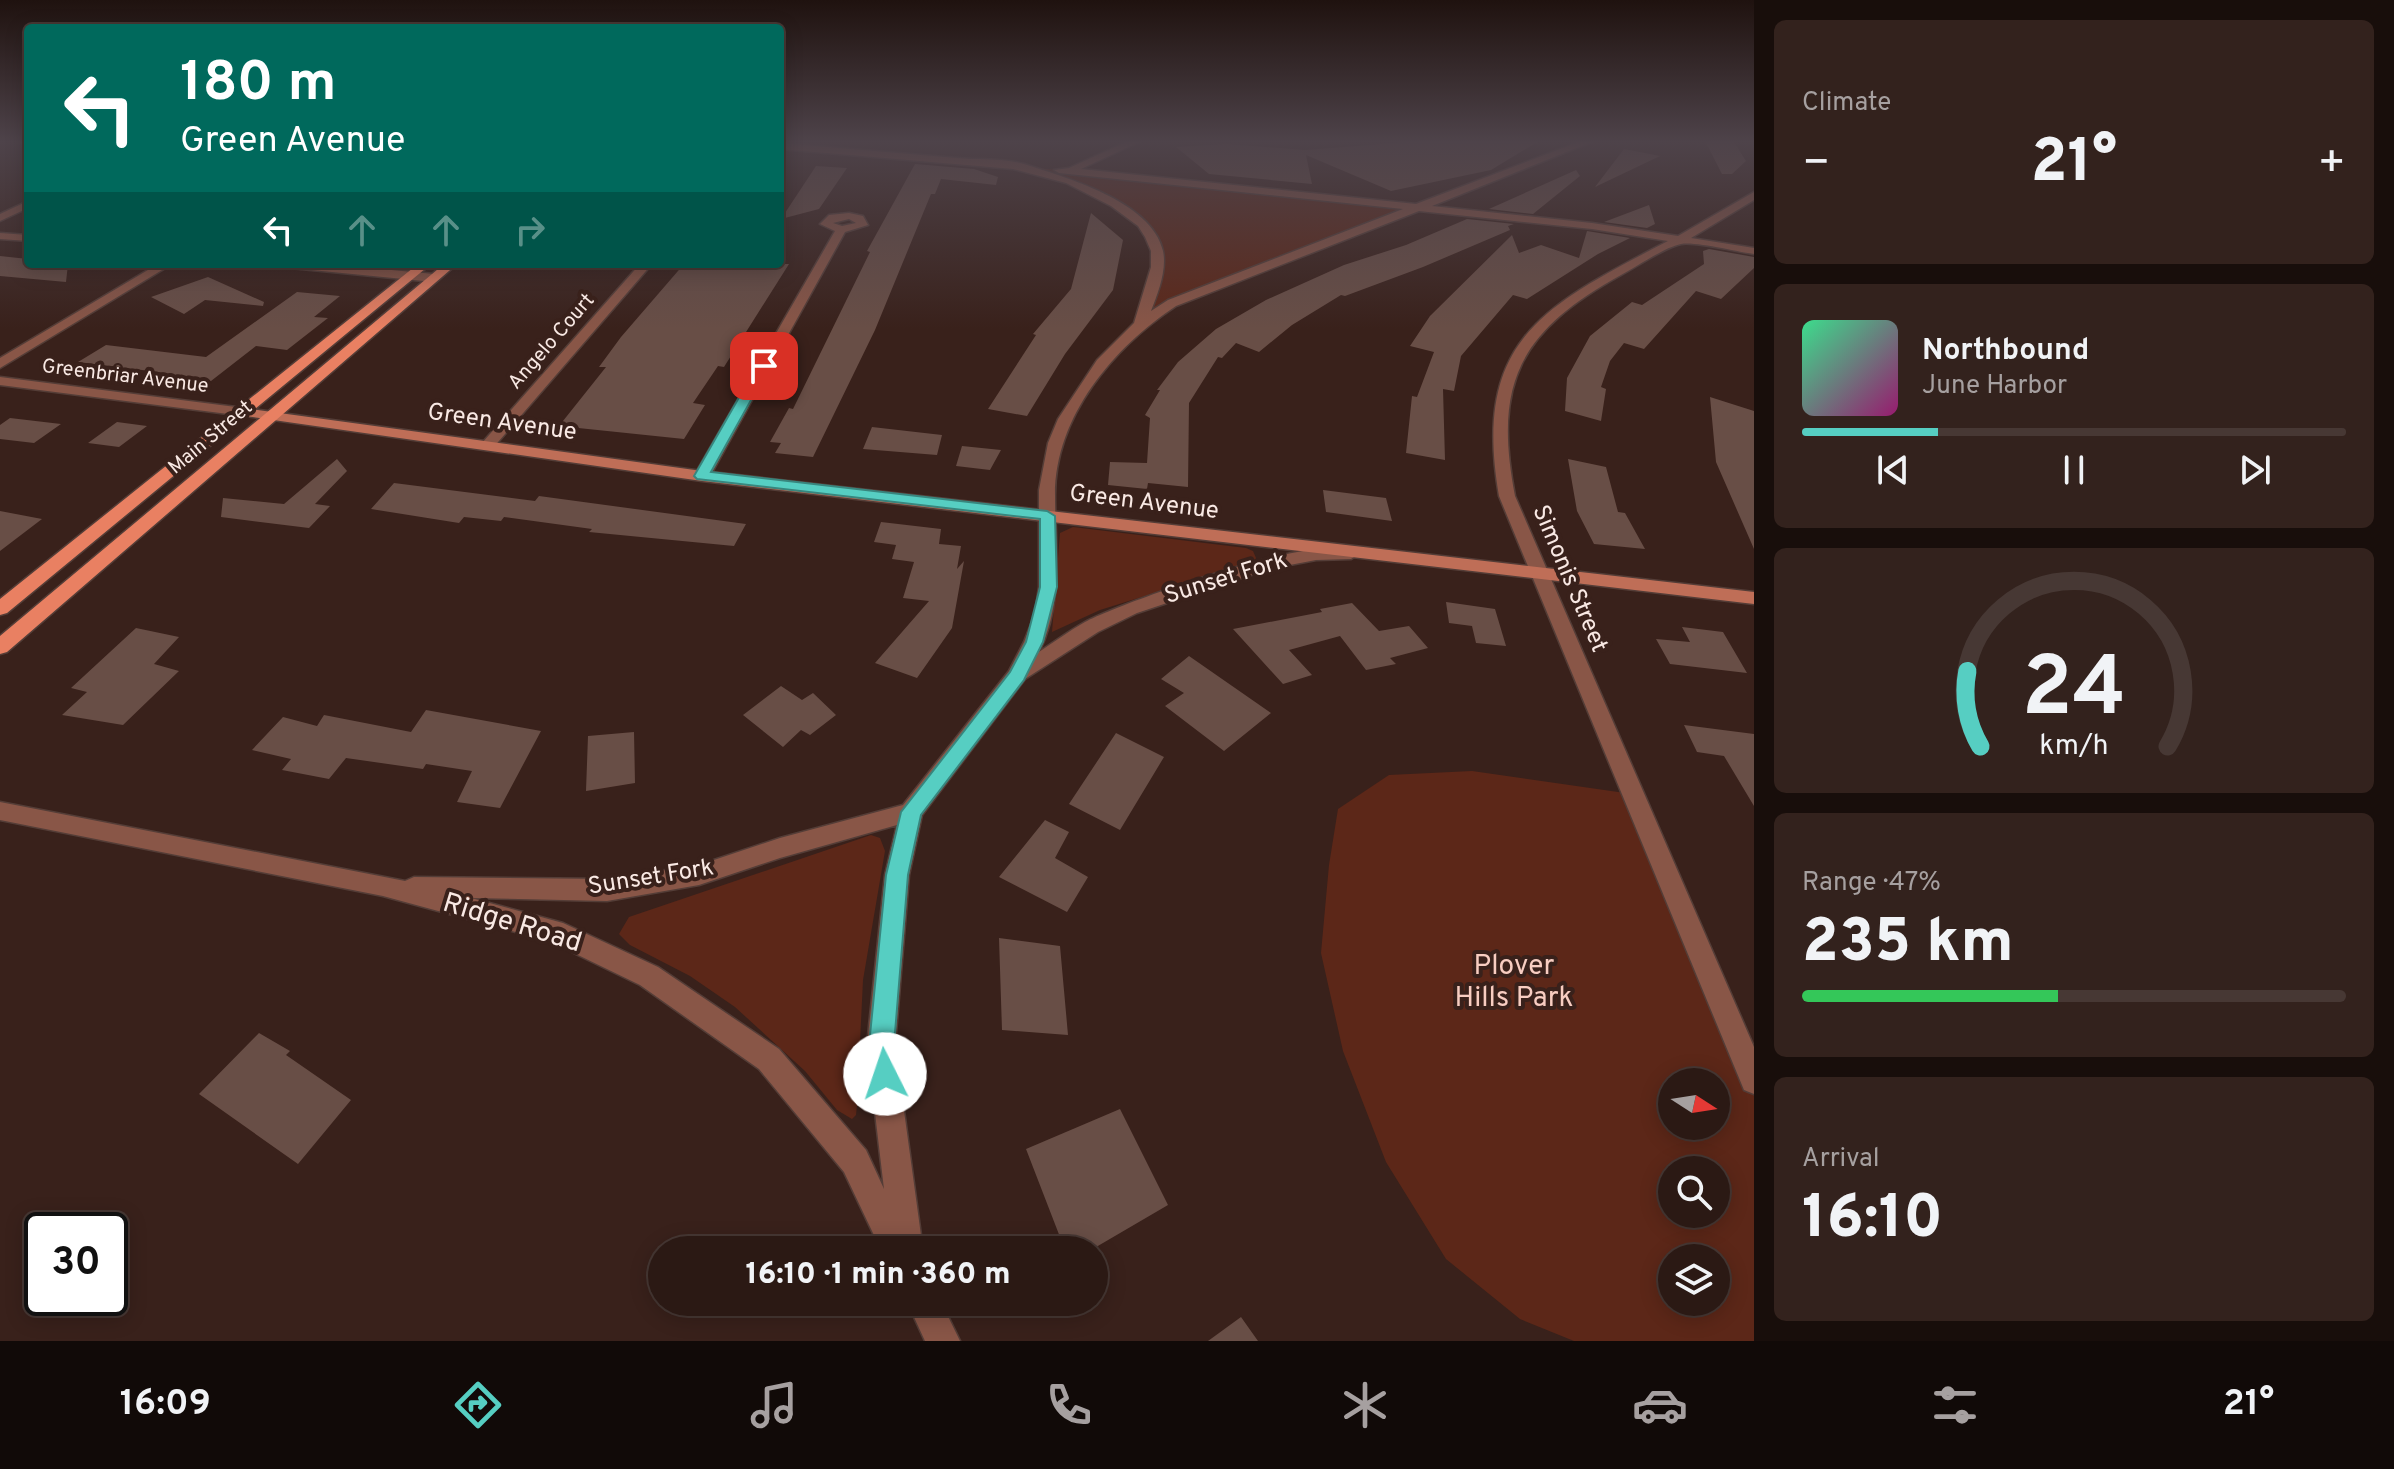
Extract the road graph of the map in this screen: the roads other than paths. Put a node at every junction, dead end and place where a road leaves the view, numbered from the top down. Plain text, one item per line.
1 (1114, 204) edge
2 (1388, 204) edge
3 (1430, 204) edge
4 (1740, 204) edge
5 (24, 206) edge
6 (1421, 207) junction
7 (0, 218) edge
8 (841, 230) dead end
9 (0, 236) edge
10 (24, 238) edge
11 (1681, 239) junction
12 (1754, 251) edge
13 (159, 268) edge
14 (331, 268) edge
15 (420, 268) edge
16 (446, 268) edge
17 (643, 268) edge
18 (410, 276) junction
19 (434, 278) junction
20 (1140, 324) junction
21 (0, 364) edge
22 (0, 381) edge
23 (244, 412) junction
24 (273, 415) junction
25 (487, 446) junction
26 (702, 476) junction
27 (1047, 516) junction
28 (1357, 553) junction
29 (1542, 575) junction
30 (1754, 598) edge
31 (5, 600) edge
32 (0, 647) edge
33 (1017, 675) junction
34 (0, 811) edge
35 (911, 812) junction
36 (383, 886) junction
37 (1754, 1080) edge
38 (890, 1236) edge
39 (905, 1236) edge
40 (930, 1316) edge
41 (943, 1341) edge

1 - 20 street
2 - 6 street
3 - 6 street
4 - 11 street, Simonis Street
5 - 7 street
6 - 11 street
6 - 20 street
8 - 26 street
9 - 10 street
11 - 12 street
11 - 29 street, Simonis Street
13 - 21 street
14 - 18 street
15 - 18 main road, Main Street
16 - 19 main road, Main Street
17 - 25 street, Angelo Court
18 - 19 street
18 - 23 main road, Main Street
19 - 24 main road, Main Street
20 - 27 street, Sunset Fork
22 - 23 street, Greenbriar Avenue
23 - 24 street, Green Avenue
23 - 31 main road, Main Street
24 - 25 street, Green Avenue
24 - 32 main road, Main Street
25 - 26 street, Green Avenue
26 - 27 street, Green Avenue
27 - 28 street, Green Avenue
27 - 33 street, Sunset Fork
28 - 29 street, Green Avenue
28 - 33 street, Sunset Fork
29 - 30 street, Green Avenue
29 - 37 street, Simonis Street
33 - 35 street, Sunset Fork
34 - 36 street, Ridge Road
35 - 36 street, Sunset Fork
35 - 39 street, Sunset Fork
36 - 38 street, Ridge Road
40 - 41 street

